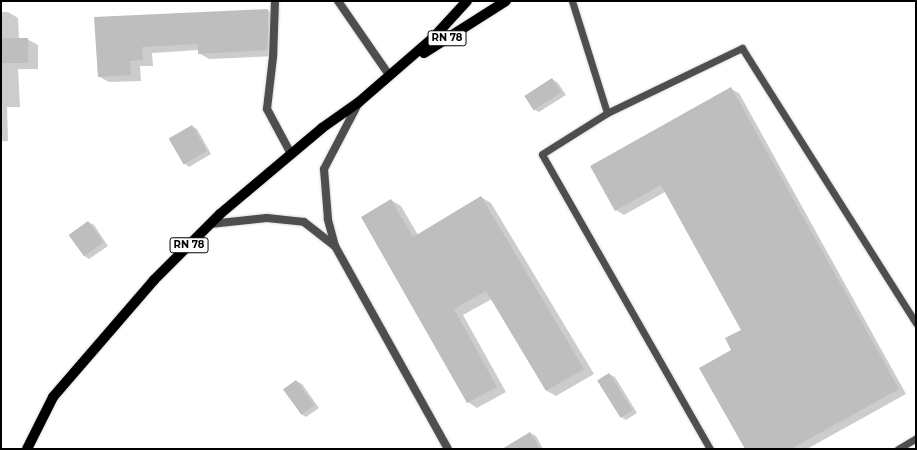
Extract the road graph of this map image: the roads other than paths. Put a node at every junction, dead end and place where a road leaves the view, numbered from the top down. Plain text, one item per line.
1 (275, 1) edge
2 (338, 1) edge
3 (467, 1) edge
4 (506, 1) edge
5 (572, 1) edge
6 (389, 76) junction
7 (359, 102) junction
8 (607, 113) junction
9 (292, 154) junction
10 (210, 224) junction
11 (335, 246) junction
12 (916, 323) edge
13 (916, 438) edge
14 (27, 449) edge
15 (448, 449) edge
16 (710, 449) edge
17 (898, 449) edge

1 - 9 street
2 - 6 street
3 - 6 main road, RN 78
4 - 6 main road, RN 78
5 - 8 lane
6 - 7 main road, RN 78
7 - 9 main road, RN 78
7 - 11 street
8 - 12 lane
8 - 16 lane
9 - 10 main road, RN 78
10 - 11 street
10 - 14 main road, RN 78
11 - 15 street
13 - 17 lane

